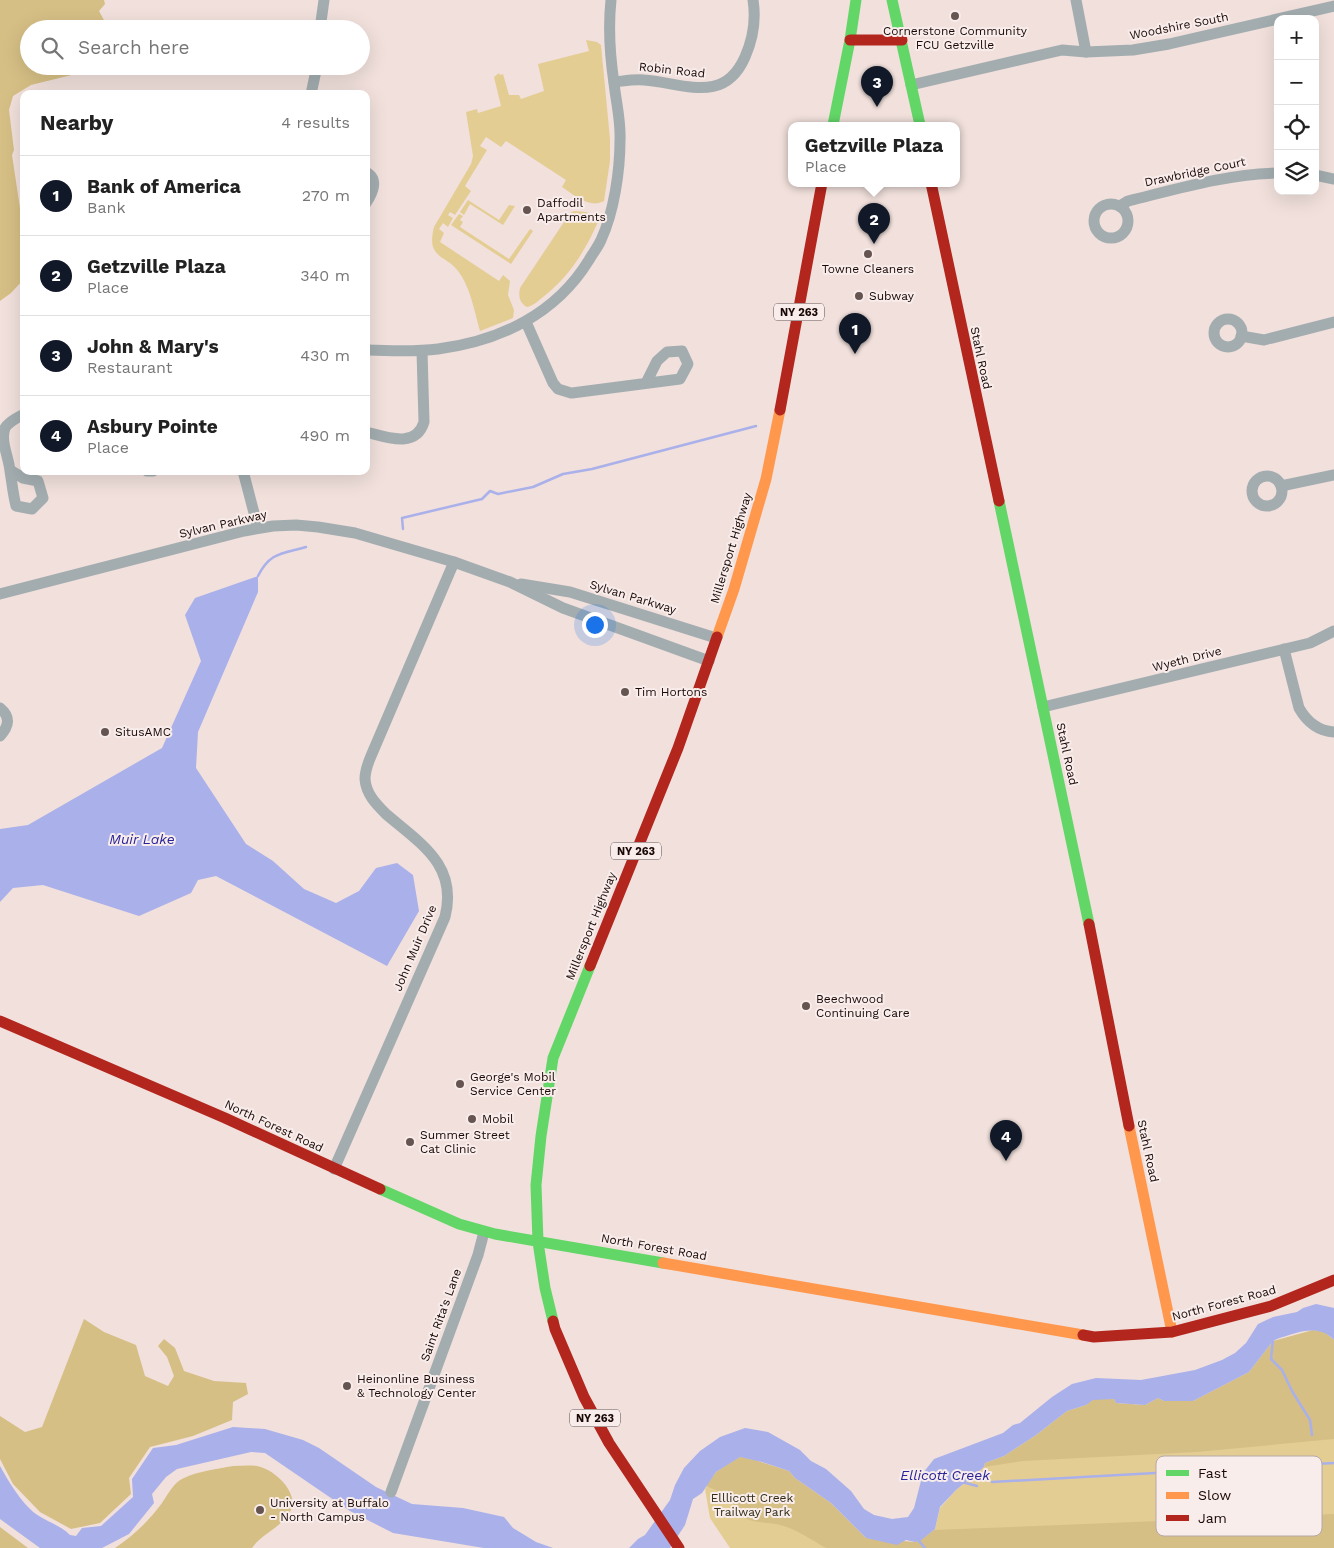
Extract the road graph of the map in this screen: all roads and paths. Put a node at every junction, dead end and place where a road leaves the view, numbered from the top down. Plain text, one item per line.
1 (324, 0) edge
2 (611, 0) edge
3 (752, 0) edge
4 (856, 0) edge
5 (892, 0) edge
6 (1076, 0) edge
7 (1334, 6) edge
8 (321, 20) edge
9 (850, 40) junction
10 (902, 40) junction
11 (1086, 52) junction
12 (315, 75) edge
13 (614, 82) junction
14 (911, 85) junction
15 (312, 90) edge
16 (834, 122) edge
17 (919, 122) edge
18 (1274, 173) edge
19 (370, 174) edge
20 (1319, 176) edge
21 (1334, 179) edge
22 (821, 187) edge
23 (932, 187) edge
24 (370, 197) edge
25 (1120, 206) dead end
26 (526, 322) junction
27 (1334, 322) edge
28 (1242, 336) dead end
29 (370, 350) edge
30 (422, 351) junction
31 (646, 383) dead end
32 (20, 416) edge
33 (370, 433) edge
34 (10, 470) dead end
35 (244, 475) edge
36 (1334, 475) edge
37 (1281, 486) dead end
38 (258, 528) junction
39 (454, 562) junction
40 (510, 582) junction
41 (0, 594) edge
42 (1334, 631) edge
43 (716, 638) junction
44 (1284, 649) junction
45 (709, 661) junction
46 (1043, 707) junction
47 (0, 708) edge
48 (1334, 732) edge
49 (0, 736) edge
50 (0, 1021) edge
51 (334, 1169) junction
52 (484, 1232) junction
53 (538, 1242) junction
54 (1334, 1280) edge
55 (1172, 1332) junction
56 (391, 1492) dead end
57 (679, 1548) edge

1 - 8 street
2 - 13 street
3 - 13 street, Robin Road
4 - 9 street
5 - 10 street
6 - 11 street
7 - 11 street, Woodshire South
9 - 10 street
9 - 16 street
10 - 14 street
11 - 14 street, Woodshire South
12 - 15 street
13 - 26 street
14 - 17 street
18 - 25 street, Drawbridge Court
19 - 24 street
20 - 21 street
22 - 43 street, Millersport Highway / NY 263
23 - 46 street, Stahl Road
26 - 30 street
26 - 31 street
27 - 28 street
29 - 30 street
30 - 33 street
32 - 34 street
35 - 38 street
36 - 37 street
38 - 39 street, Sylvan Parkway
38 - 41 street, Sylvan Parkway
39 - 40 street, Sylvan Parkway
39 - 51 street, John Muir Drive
40 - 43 street, Sylvan Parkway
40 - 45 street, Sylvan Parkway
42 - 44 street, Wyeth Drive
43 - 45 street, Millersport Highway / NY 263
44 - 46 street, Wyeth Drive
44 - 48 street
45 - 53 street, Millersport Highway / NY 263
46 - 55 street, Stahl Road
47 - 49 street
50 - 51 street, North Forest Road
51 - 52 street, North Forest Road
52 - 53 street, North Forest Road
52 - 56 street, Saint Rita's Lane
53 - 55 street, North Forest Road
53 - 57 street, Millersport Highway / NY 263
54 - 55 street, North Forest Road

